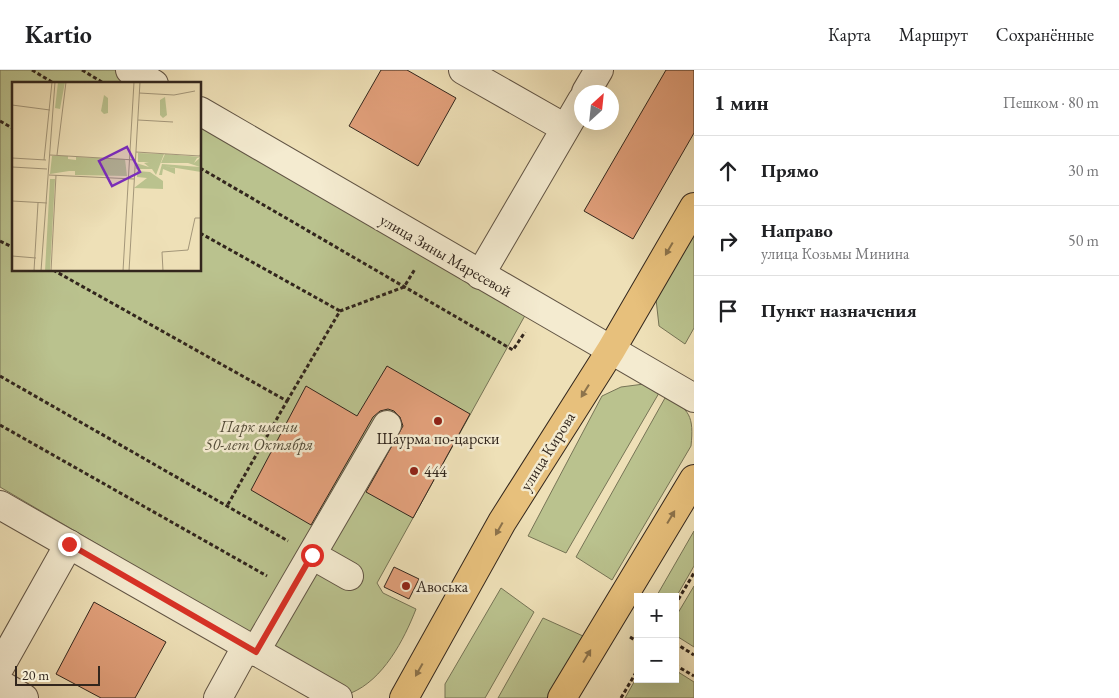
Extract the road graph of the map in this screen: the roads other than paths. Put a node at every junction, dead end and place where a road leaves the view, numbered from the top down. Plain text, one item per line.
1 (130, 70) edge
2 (463, 70) edge
3 (599, 70) edge
4 (151, 82) edge
5 (590, 85) edge
6 (201, 112) edge
7 (574, 113) edge
8 (565, 128) junction
9 (694, 207) edge
10 (480, 275) junction
11 (611, 350) junction
12 (694, 398) edge
13 (387, 425) dead end
14 (694, 479) edge
15 (0, 505) edge
16 (69, 544) junction
17 (312, 555) junction
18 (349, 576) dead end
19 (251, 649) junction
20 (0, 667) edge
21 (0, 684) edge
22 (24, 698) edge
23 (218, 698) edge
24 (338, 698) edge
25 (404, 698) edge
26 (562, 698) edge

1 - 4 street
2 - 8 street
3 - 5 street
6 - 10 street, улица Зины Маресевой
7 - 8 street
8 - 10 street
9 -> 11 main road, улица Кирова
10 - 11 street, улица Зины Маресевой
11 - 12 street, улица Зины Маресевой
11 -> 25 main road, улица Кирова
13 - 17 street
26 -> 14 main road
15 - 16 street
16 - 19 street
16 - 20 street
17 - 18 street
17 - 19 street
19 - 23 street
19 - 24 street
21 - 22 street

